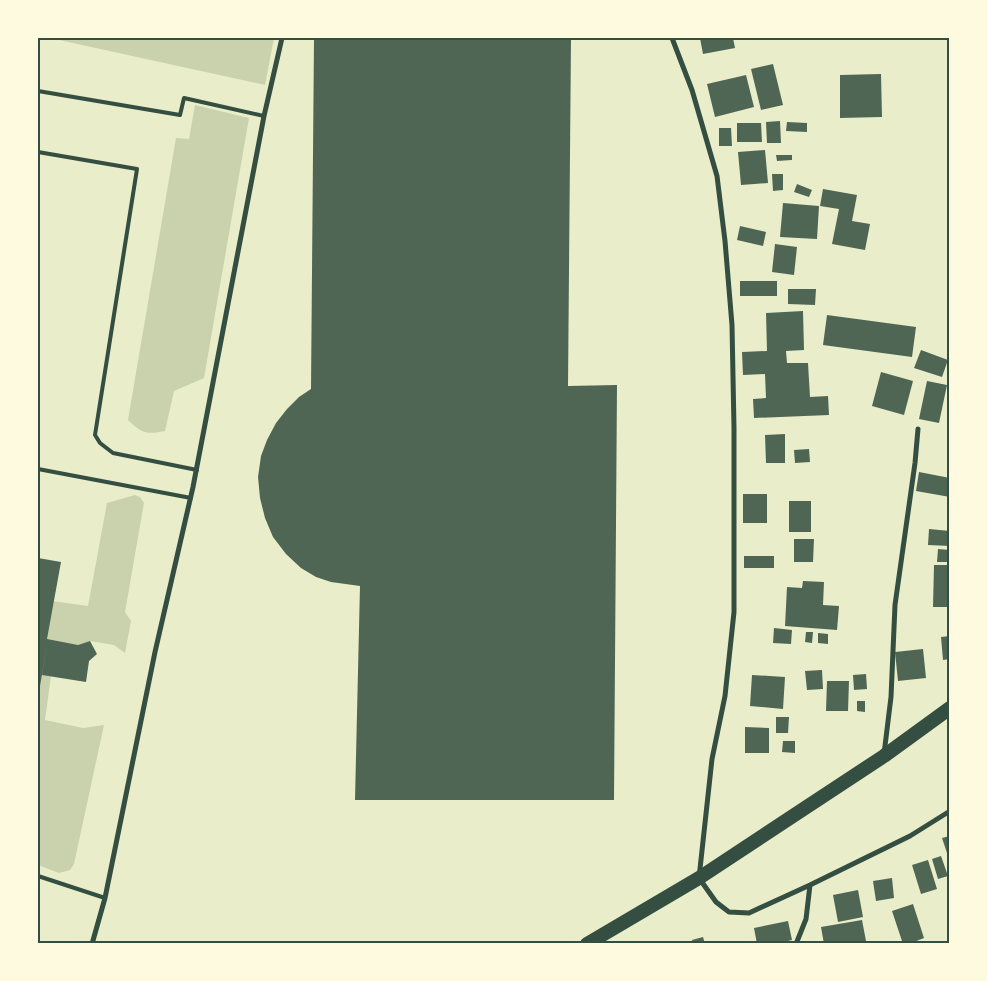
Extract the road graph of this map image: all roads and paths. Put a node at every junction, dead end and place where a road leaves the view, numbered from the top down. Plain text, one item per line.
1 (282, 38) edge
2 (672, 38) edge
3 (38, 91) edge
4 (264, 116) junction
5 (38, 152) edge
6 (918, 429) dead end
7 (38, 469) edge
8 (197, 470) junction
9 (191, 498) junction
10 (950, 708) edge
11 (884, 756) junction
12 (950, 811) edge
13 (38, 876) edge
14 (699, 878) junction
15 (810, 885) junction
16 (104, 898) junction
17 (92, 944) edge
18 (587, 944) edge
19 (796, 944) edge

1 - 4 street
2 - 14 street
3 - 4 lane
4 - 8 street
5 - 8 lane
6 - 11 street
7 - 9 lane
8 - 9 street
9 - 16 street
10 - 11 highway
11 - 14 highway
12 - 15 street
13 - 16 lane
14 - 15 street
14 - 18 highway
15 - 19 street
16 - 17 street

